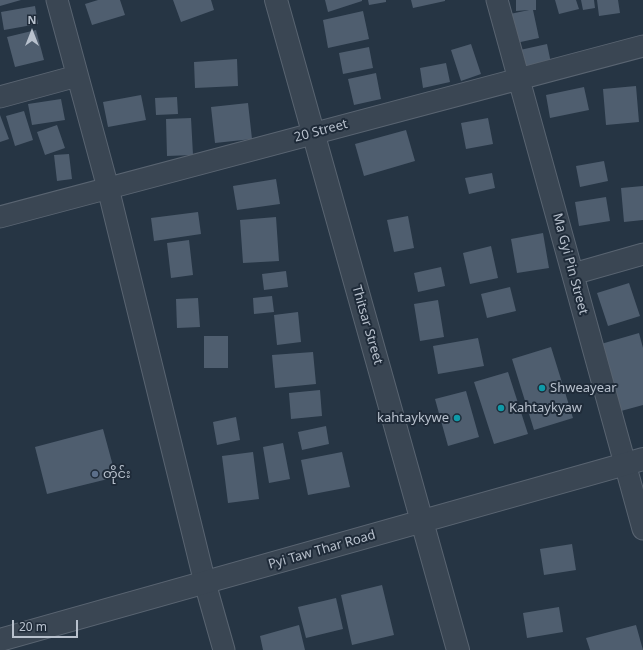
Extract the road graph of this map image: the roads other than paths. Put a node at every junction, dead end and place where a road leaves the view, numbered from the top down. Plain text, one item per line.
1 (57, 0) edge
2 (276, 0) edge
3 (497, 0) edge
4 (643, 46) edge
5 (77, 76) junction
6 (518, 79) junction
7 (0, 97) edge
8 (314, 134) junction
9 (108, 188) junction
10 (0, 217) edge
11 (643, 254) edge
12 (573, 274) junction
13 (634, 462) edge
14 (422, 521) junction
15 (643, 529) edge
16 (205, 583) junction
17 (0, 640) edge
18 (224, 650) edge
19 (458, 650) edge

1 - 5 street
2 - 8 street, Thitsar Street
3 - 6 street, Ma Gyi Pin Street
4 - 6 street, 20 Street
5 - 7 street
5 - 9 street
6 - 8 street, 20 Street
6 - 12 street, Ma Gyi Pin Street
8 - 9 street, 20 Street
8 - 14 street, Thitsar Street
9 - 10 street, 20 Street
9 - 16 street
11 - 12 street
12 - 13 street, Ma Gyi Pin Street
13 - 14 street, Pyi Taw Thar Road
13 - 15 street, Ma Gyi Pin Street
14 - 16 street, Pyi Taw Thar Road
14 - 19 street, Thitsar Street
16 - 17 street, Pyi Taw Thar Road
16 - 18 street

